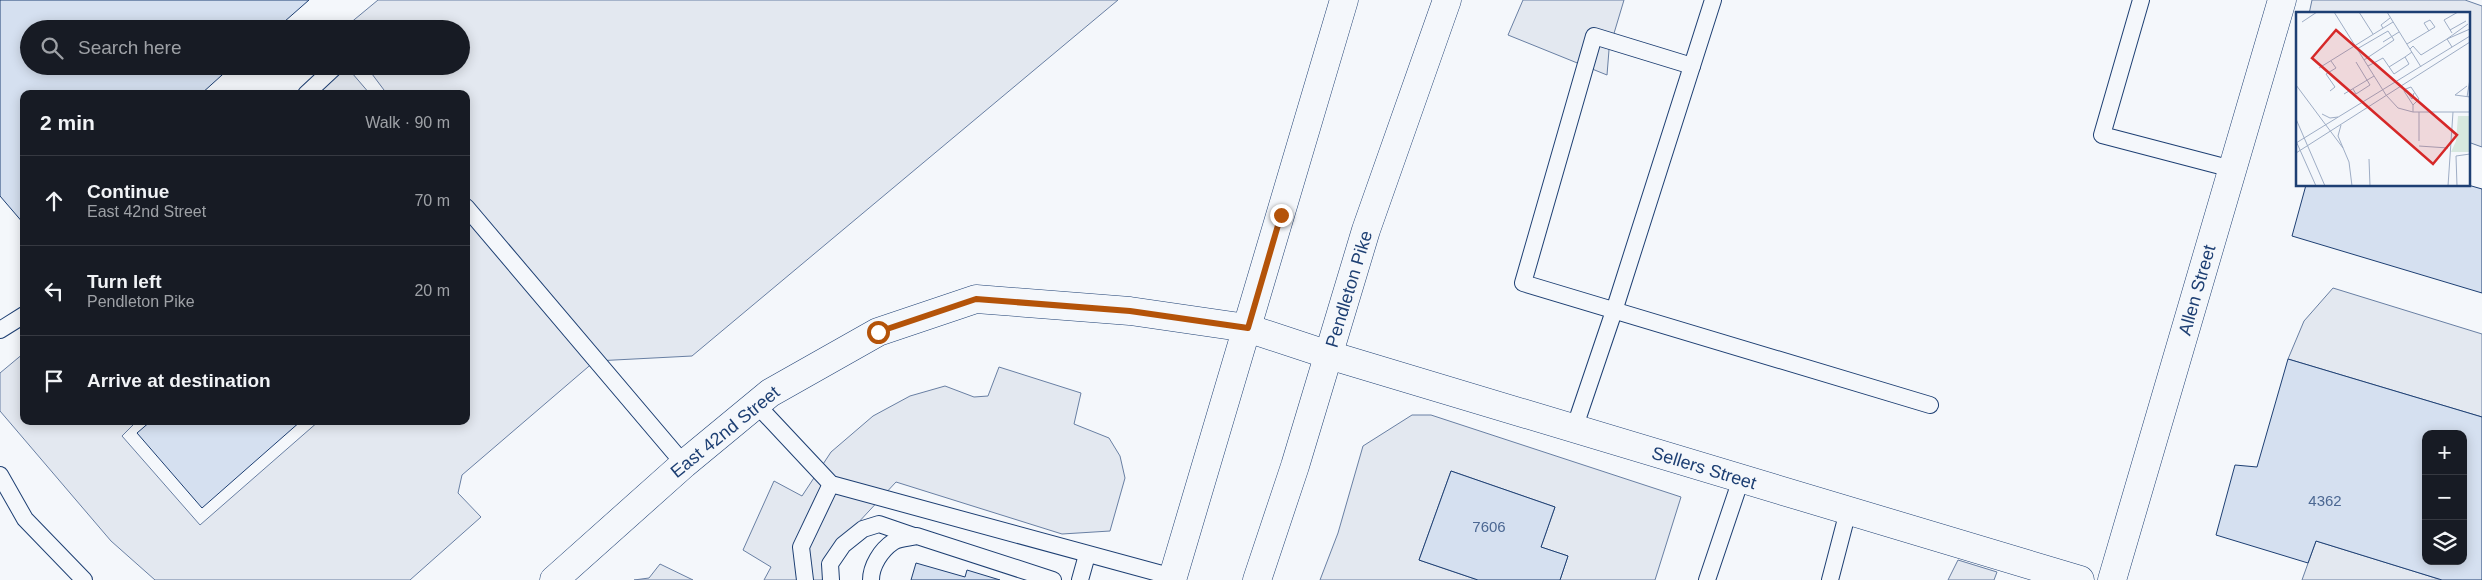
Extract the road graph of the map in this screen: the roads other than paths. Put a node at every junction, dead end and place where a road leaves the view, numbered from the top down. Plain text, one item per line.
1 (1344, 0) edge
2 (1447, 0) edge
3 (1713, 0) edge
4 (2141, 0) edge
5 (2282, 0) edge
6 (1692, 66) junction
7 (326, 75) edge
8 (310, 90) edge
9 (2232, 169) junction
10 (470, 212) edge
11 (1614, 312) junction
12 (20, 318) edge
13 (1248, 328) junction
14 (0, 330) edge
15 (1329, 356) junction
16 (756, 404) junction
17 (1930, 405) dead end
18 (1574, 429) junction
19 (684, 464) junction
20 (0, 474) edge
21 (1741, 480) junction
22 (831, 484) junction
23 (1848, 511) junction
24 (916, 536) junction
25 (1087, 555) junction
26 (2035, 574) edge
27 (1173, 578) edge
28 (84, 580) edge
29 (554, 580) edge
30 (805, 580) edge
31 (831, 580) edge
32 (871, 580) edge
33 (1053, 580) edge
34 (1080, 580) edge
35 (1257, 580) edge
36 (1706, 580) edge
37 (1830, 580) edge
38 (2080, 580) edge
39 (2112, 580) edge

1 - 13 street
2 - 15 street, Pendleton Pike
3 - 6 lane
4 - 9 lane
5 - 9 street, Allen Street
6 - 11 lane
6 - 11 lane
7 - 8 lane
9 - 39 street, Allen Street
10 - 19 lane
11 - 17 lane
11 - 18 lane
12 - 14 lane
13 - 15 street, East 42nd Street
13 - 16 street, East 42nd Street
13 - 27 street
15 - 18 street, Sellers Street
15 - 35 street, Pendleton Pike
16 - 19 street, East 42nd Street
16 - 22 lane
18 - 21 street, Sellers Street
19 - 29 street, East 42nd Street
20 - 28 lane
21 - 23 street, Sellers Street
21 - 36 lane
22 - 25 lane
22 - 30 lane
23 - 26 street, Sellers Street
23 - 37 lane
24 - 31 lane
24 - 32 lane
24 - 33 lane
25 - 27 lane
25 - 34 lane
26 - 38 street, Sellers Street

